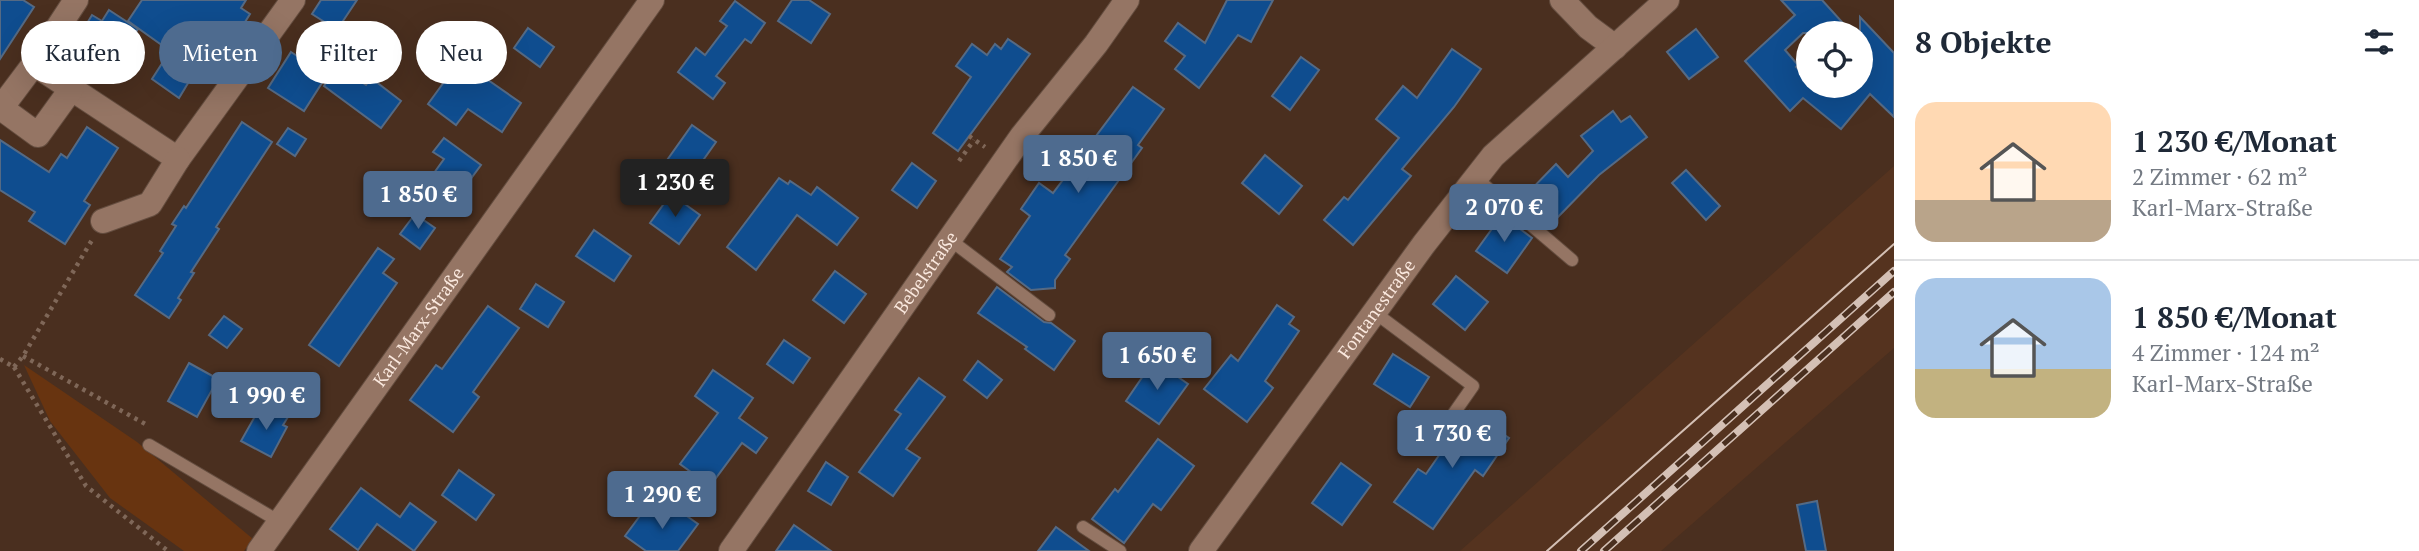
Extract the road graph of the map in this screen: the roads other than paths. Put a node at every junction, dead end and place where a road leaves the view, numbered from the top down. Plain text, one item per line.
1 (76, 0) edge
2 (293, 0) edge
3 (652, 0) edge
4 (1128, 0) edge
5 (1562, 0) edge
6 (1667, 0) edge
7 (62, 21) edge
8 (1615, 47) junction
9 (21, 81) edge
10 (64, 84) edge
11 (72, 89) junction
12 (178, 159) junction
13 (1476, 178) junction
14 (103, 222) road end
15 (948, 239) junction
16 (1572, 260) dead end
17 (1374, 312) junction
18 (1049, 314) dead end
19 (149, 445) dead end
20 (1430, 446) dead end
21 (281, 522) junction
22 (1083, 527) dead end
23 (259, 551) edge
24 (730, 551) edge
25 (1120, 551) edge
26 (1201, 551) edge

1 - 7 street
2 - 12 street
3 - 21 street, Karl-Marx-Straße
4 - 15 street, Bebelstraße
5 - 8 street
6 - 8 street, Fontanestraße
8 - 13 street, Fontanestraße
9 - 11 street
10 - 11 street
11 - 12 street
12 - 14 street
13 - 16 lane
13 - 17 street, Fontanestraße
15 - 18 lane
15 - 24 street, Bebelstraße
17 - 20 lane
17 - 26 street, Fontanestraße
19 - 21 lane
21 - 23 street, Karl-Marx-Straße
22 - 25 lane

